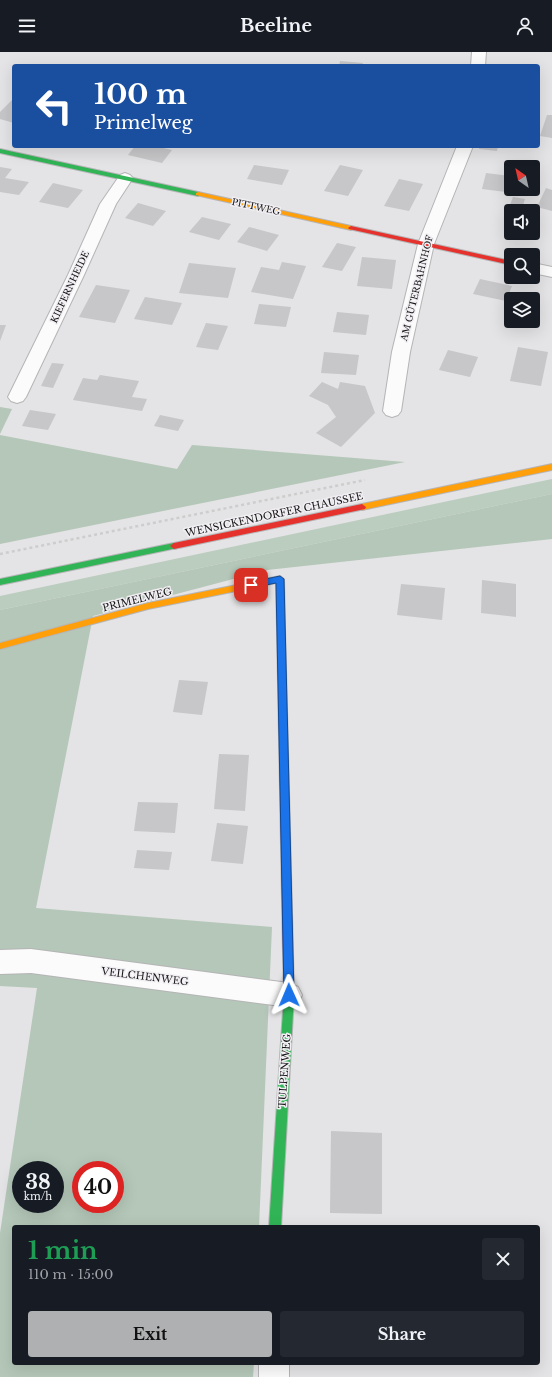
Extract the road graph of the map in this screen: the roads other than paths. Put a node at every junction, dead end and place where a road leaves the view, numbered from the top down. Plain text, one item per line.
1 (479, 52) edge
2 (478, 64) edge
3 (465, 148) edge
4 (0, 151) edge
5 (125, 178) junction
6 (426, 244) junction
7 (504, 261) edge
8 (540, 269) edge
9 (552, 272) edge
10 (17, 397) dead end
11 (392, 411) dead end
12 (552, 467) edge
13 (280, 579) joint
14 (0, 582) edge
15 (0, 646) edge
16 (0, 962) edge
17 (289, 995) junction
18 (275, 1225) edge
19 (274, 1365) edge
20 (274, 1377) edge

1 - 2 street
3 - 6 street, AM GÜTERBAHNHOF
4 - 5 street, PITTWEG
5 - 6 street, PITTWEG
5 - 10 street, KIEFERNHEIDE
6 - 7 street, PITTWEG
6 - 11 street, AM GÜTERBAHNHOF
8 - 9 street
12 - 14 street, WENSICKENDORFER CHAUSSEE
13 - 15 street, PRIMELWEG
13 - 17 street, TULPENWEG
16 - 17 street, VEILCHENWEG
17 - 18 street, TULPENWEG
19 - 20 street

